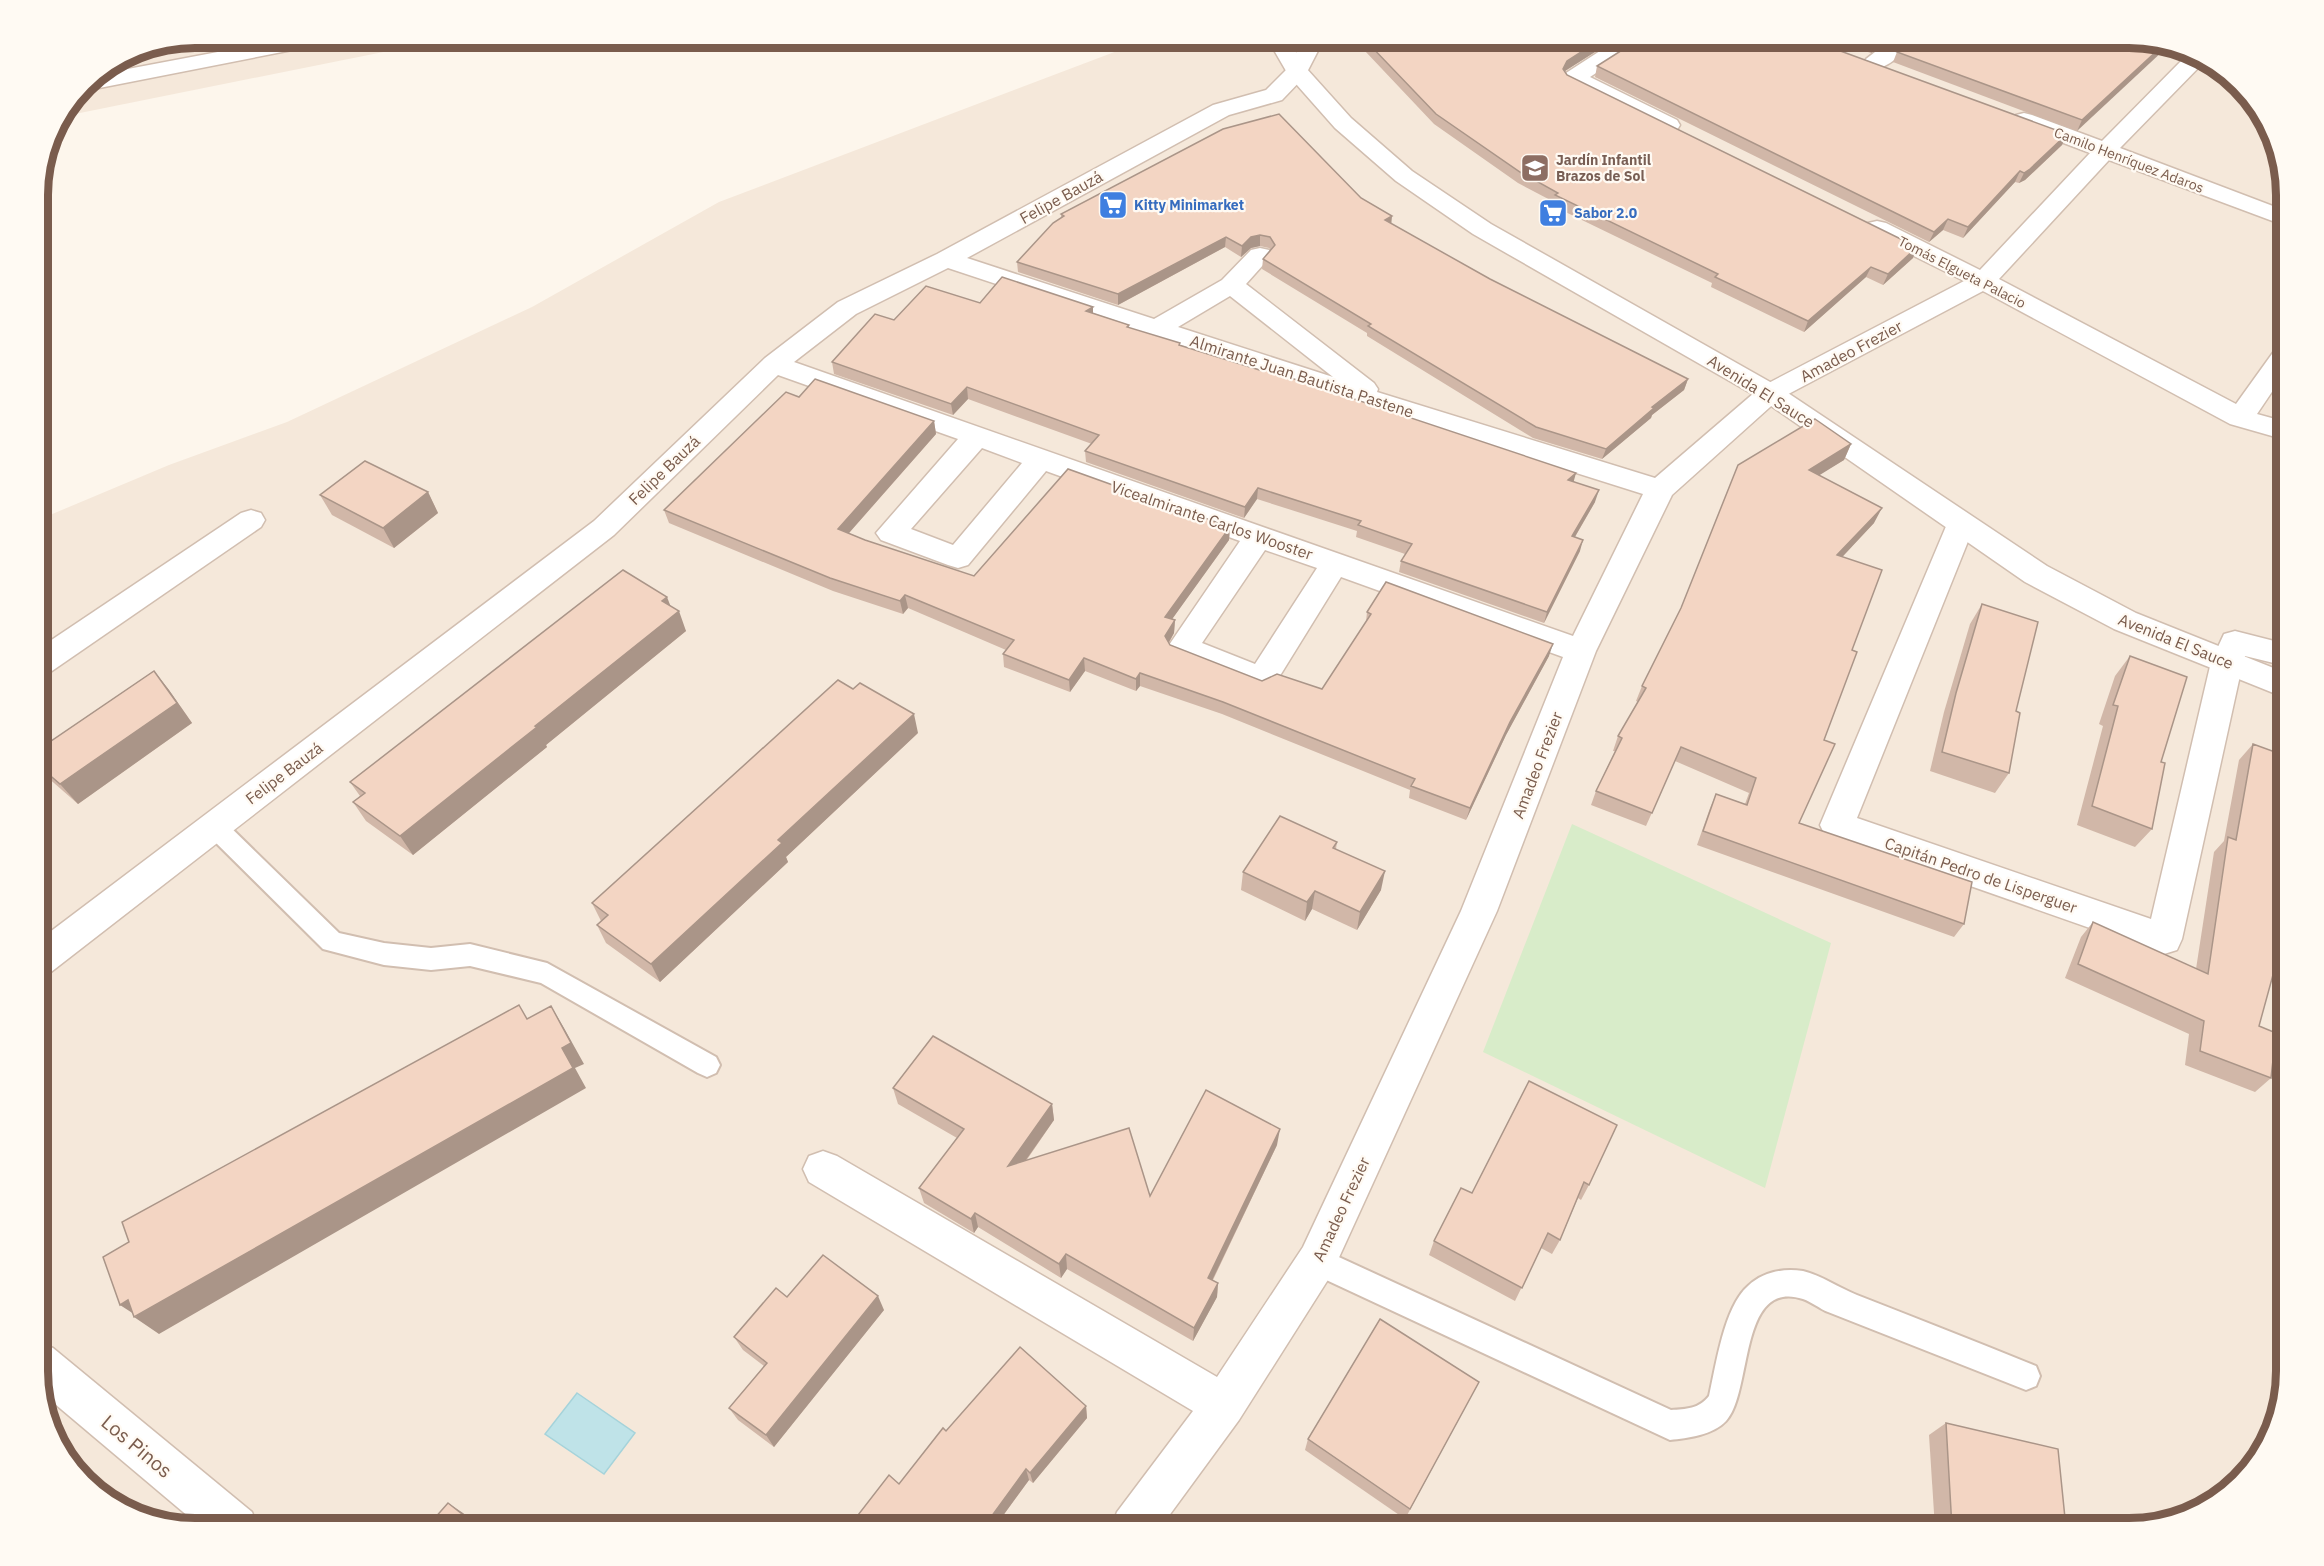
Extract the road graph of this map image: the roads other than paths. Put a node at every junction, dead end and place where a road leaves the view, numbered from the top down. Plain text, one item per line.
1 (242, 48) edge
2 (274, 48) edge
3 (1283, 48) edge
4 (1308, 48) edge
5 (1619, 48) edge
6 (1886, 48) edge
7 (255, 52) junction
8 (2192, 62) edge
9 (1297, 71) junction
10 (1896, 72) edge
11 (103, 80) edge
12 (2007, 114) edge
13 (1690, 135) edge
14 (2105, 151) junction
15 (2276, 215) edge
16 (1857, 219) edge
17 (1260, 255) dead end
18 (946, 259) junction
19 (1983, 281) junction
20 (1232, 285) junction
21 (1155, 329) junction
22 (774, 364) junction
23 (2276, 367) edge
24 (1770, 393) junction
25 (1383, 403) junction
26 (2240, 418) junction
27 (2276, 428) edge
28 (977, 436) junction
29 (1041, 459) junction
30 (1660, 489) junction
31 (251, 520) dead end
32 (1961, 524) junction
33 (1259, 536) junction
34 (1335, 563) junction
35 (1581, 651) junction
36 (2276, 652) edge
37 (48, 658) edge
38 (2227, 662) junction
39 (2276, 682) edge
40 (214, 826) junction
41 (48, 953) edge
42 (706, 1065) dead end
43 (823, 1169) dead end
44 (1317, 1261) junction
45 (48, 1372) edge
46 (2026, 1376) dead end
47 (1224, 1405) junction
48 (224, 1518) edge
49 (1140, 1518) edge

1 - 7 street
2 - 7 street
3 - 9 street, Avenida El Sauce
4 - 9 street, Felipe Bauzá
5 - 13 street
6 - 10 street
7 - 11 street
8 - 14 street, Amadeo Frezier
9 - 18 street, Felipe Bauzá
9 - 24 street, Avenida El Sauce
12 - 14 street, Camilo Henríquez Adaros
14 - 15 street, Camilo Henríquez Adaros
14 - 19 street, Amadeo Frezier
16 - 19 street, Tomás Elgueta Palacio
17 - 20 street
18 - 21 street, Almirante Juan Bautista Pastene
18 - 22 street, Felipe Bauzá
19 - 24 street, Amadeo Frezier
19 - 26 street, Tomás Elgueta Palacio
20 - 21 street
20 - 25 street
21 - 25 street, Almirante Juan Bautista Pastene
22 - 28 street, Vicealmirante Carlos Wooster
22 - 40 street, Felipe Bauzá
23 - 26 street
24 - 30 street, Amadeo Frezier
24 - 32 street, Avenida El Sauce
25 - 30 street, Almirante Juan Bautista Pastene
26 - 27 street, Tomás Elgueta Palacio
28 - 29 street, Vicealmirante Carlos Wooster
28 - 29 street
29 - 33 street, Vicealmirante Carlos Wooster
30 - 35 street, Amadeo Frezier
31 - 37 street
32 - 38 street, Avenida El Sauce
32 - 38 street, Capitán Pedro de Lisperguer
33 - 34 street, Vicealmirante Carlos Wooster
33 - 34 street
34 - 35 street, Vicealmirante Carlos Wooster
35 - 44 street, Amadeo Frezier
36 - 38 street
38 - 39 street, Avenida El Sauce
40 - 41 street, Felipe Bauzá
40 - 42 lane
43 - 47 street
44 - 46 lane
44 - 47 street, Amadeo Frezier
45 - 48 street, Los Pinos
47 - 49 street, Amadeo Frezier

